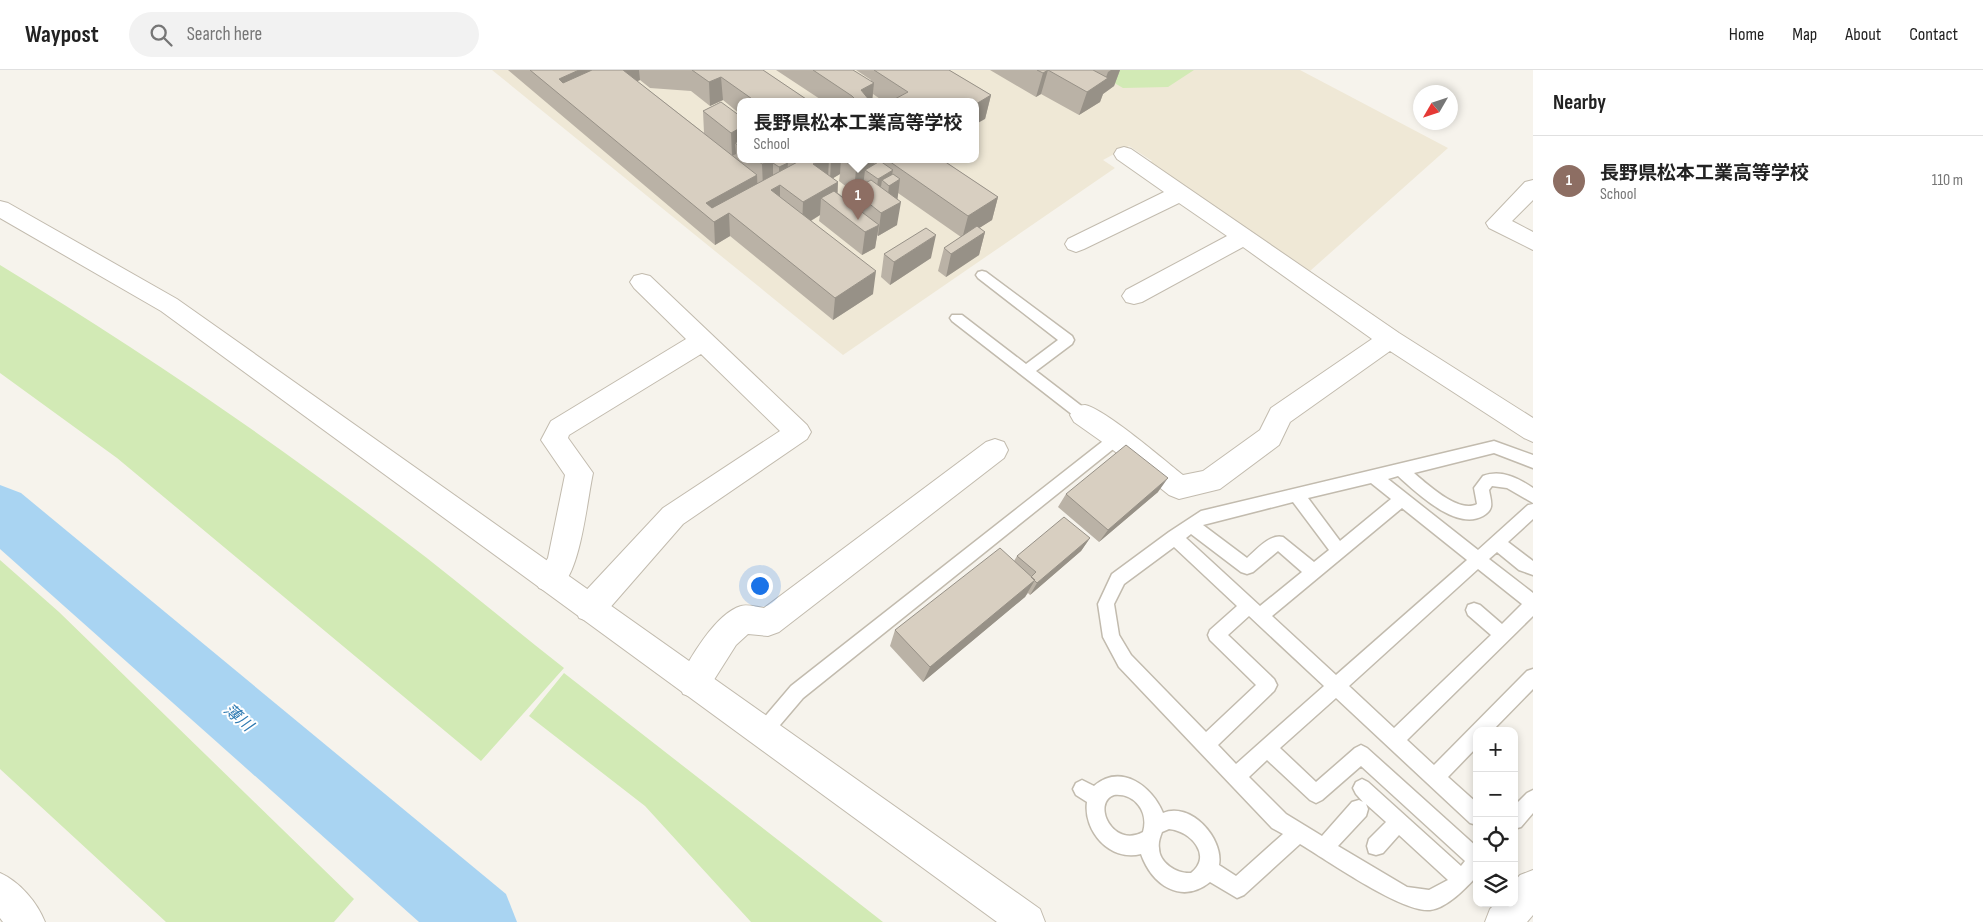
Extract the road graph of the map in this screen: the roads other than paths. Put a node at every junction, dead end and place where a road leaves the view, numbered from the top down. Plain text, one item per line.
1 (1124, 154) dead end
2 (1533, 187) edge
3 (1180, 193) junction
4 (0, 208) edge
5 (1244, 237) junction
6 (1533, 242) edge
7 (1076, 244) dead end
8 (982, 275) dead end
9 (642, 282) dead end
10 (1134, 296) dead end
11 (957, 318) dead end
12 (1390, 339) junction
13 (703, 341) junction
14 (1026, 371) junction
15 (1084, 415) joint
16 (1533, 431) edge
17 (1117, 438) junction
18 (995, 450) dead end
19 (1533, 462) edge
20 (1399, 470) junction
21 (1373, 476) junction
22 (1296, 494) junction
23 (1533, 497) edge
24 (1402, 499) junction
25 (1533, 510) edge
26 (1191, 525) junction
27 (1174, 537) junction
28 (1496, 542) junction
29 (1339, 551) junction
30 (1478, 559) junction
31 (1533, 568) edge
32 (1314, 571) junction
33 (549, 579) junction
34 (1533, 604) edge
35 (590, 608) junction
36 (1474, 610) dead end
37 (1254, 611) junction
38 (1503, 635) junction
39 (1533, 677) edge
40 (694, 683) junction
41 (1336, 686) junction
42 (1484, 727) edge
43 (763, 732) junction
44 (1473, 738) edge
45 (1395, 740) junction
46 (1206, 744) junction
47 (1267, 748) junction
48 (1236, 776) junction
49 (1435, 777) junction
50 (1362, 788) dead end
51 (1533, 799) edge
52 (1359, 809) dead end
53 (1473, 812) edge
54 (1517, 817) edge
55 (1400, 822) junction
56 (1299, 832) junction
57 (1152, 833) junction
58 (1376, 846) dead end
59 (1324, 848) junction
60 (1473, 857) edge
61 (1476, 862) edge
62 (1208, 869) junction
63 (1461, 879) junction
64 (1533, 888) edge
65 (1, 893) edge
66 (27, 922) edge
67 (1027, 922) edge
68 (1503, 922) edge

1 - 3 street
2 - 6 street
3 - 5 street
3 - 7 street
4 - 33 street
5 - 10 street
5 - 12 street
8 - 14 lane
9 - 13 street
11 - 14 lane
12 - 16 street
12 - 17 street
13 - 33 street
13 - 35 street
14 - 15 lane
15 - 17 street
17 - 43 lane
18 - 40 street
19 - 20 lane
20 - 21 lane
20 - 23 lane
21 - 22 lane
21 - 24 lane
22 - 26 lane
22 - 29 lane
24 - 29 lane
24 - 30 lane
25 - 28 lane
26 - 27 lane
26 - 32 lane
27 - 37 lane
27 - 46 lane
28 - 30 lane
28 - 31 lane
29 - 32 lane
30 - 34 lane
30 - 41 lane
32 - 37 lane
33 - 35 street
34 - 38 lane
35 - 40 street
36 - 38 lane
37 - 41 lane
37 - 46 lane
38 - 45 lane
39 - 42 lane
40 - 43 street
41 - 45 lane
41 - 47 lane
43 - 67 street
44 - 49 lane
45 - 49 lane
46 - 48 lane
47 - 48 lane
47 - 60 lane
48 - 56 lane
49 - 53 lane
50 - 55 lane
51 - 54 lane
52 - 59 lane
55 - 58 lane
55 - 63 lane
56 - 59 lane
56 - 62 lane
57 - 57 lane
57 - 62 lane
57 - 62 lane
59 - 63 lane
61 - 63 lane
64 - 68 street
65 - 66 street

